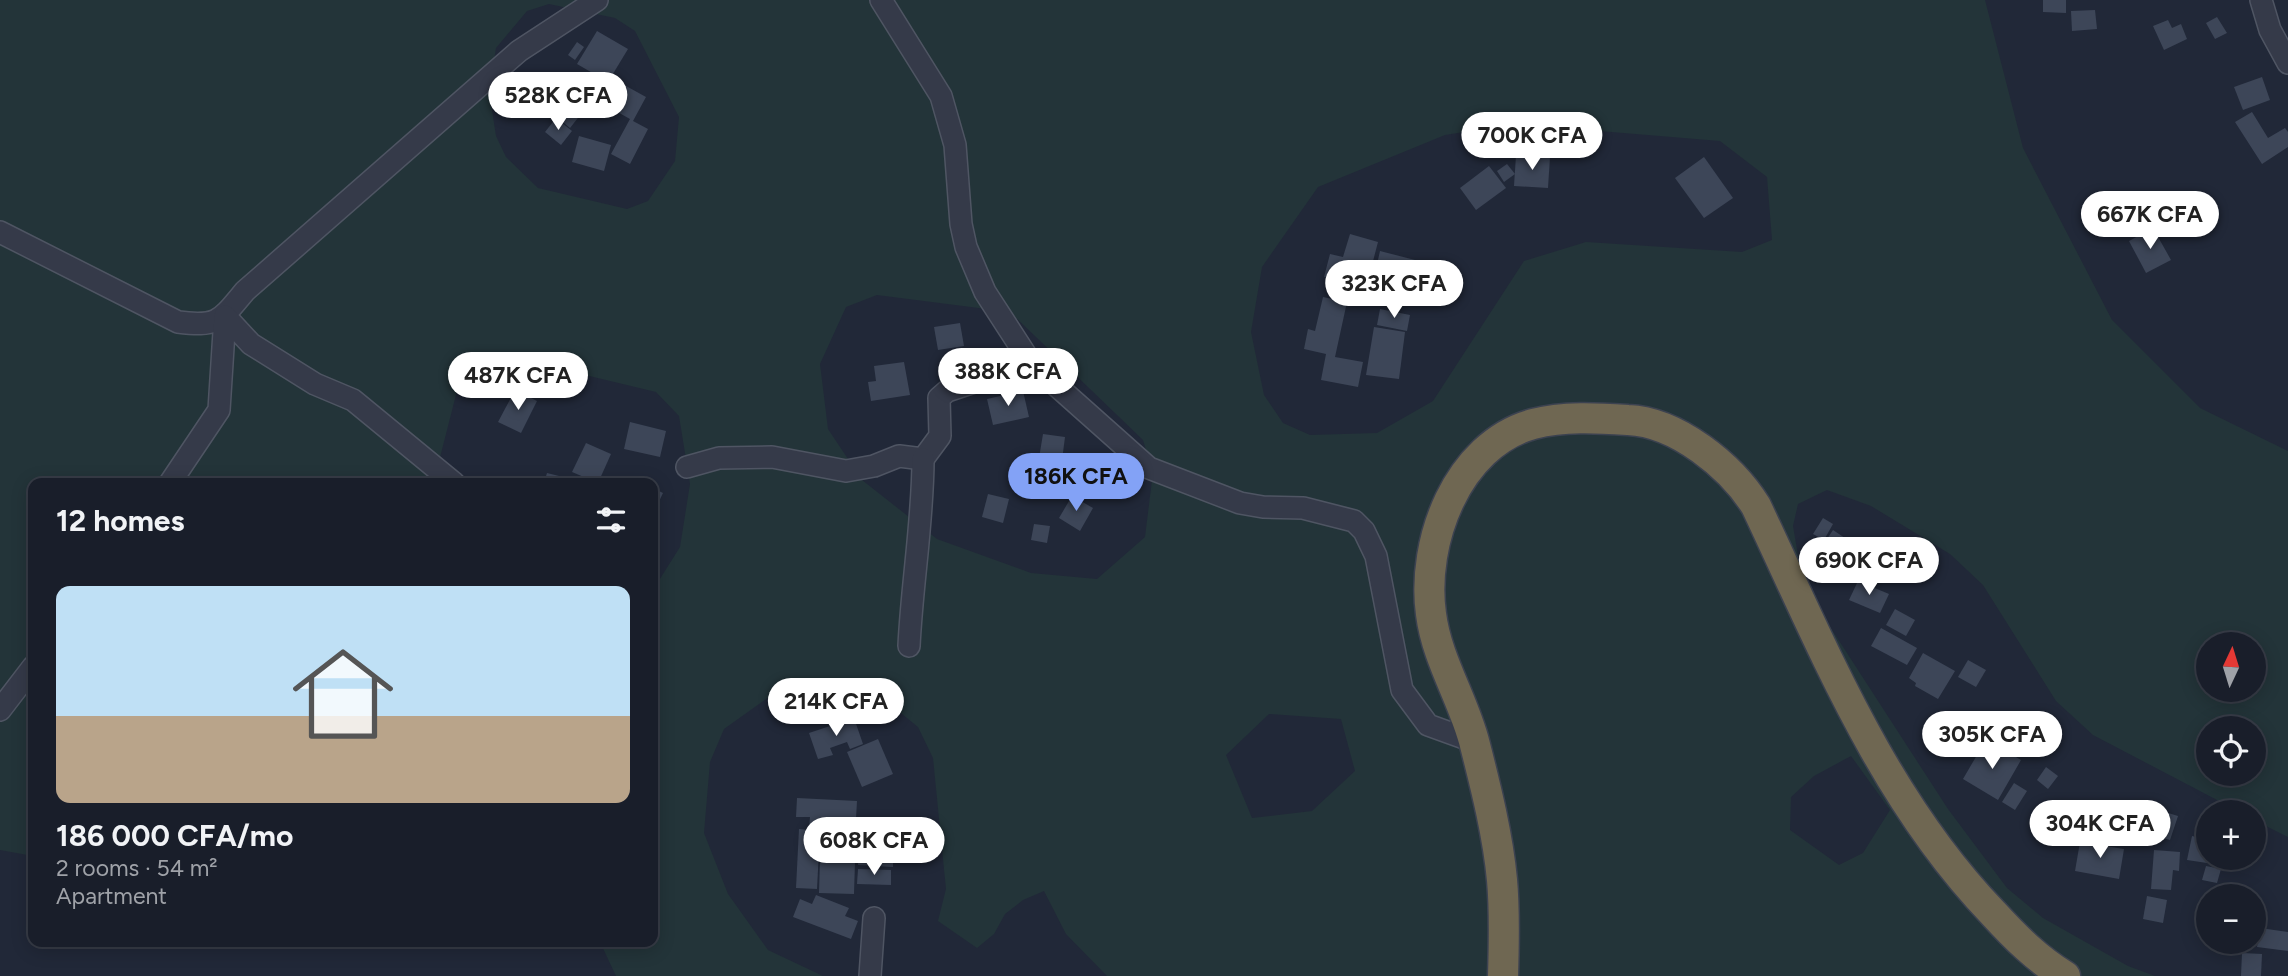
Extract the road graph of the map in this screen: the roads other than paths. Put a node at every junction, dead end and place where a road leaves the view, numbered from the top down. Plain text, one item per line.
1 (597, 0) edge
2 (881, 0) edge
3 (2261, 0) edge
4 (2288, 63) edge
5 (0, 232) edge
6 (225, 316) junction
7 (1031, 363) junction
8 (923, 459) junction
9 (687, 467) dead end
10 (173, 478) edge
11 (448, 478) edge
12 (909, 646) dead end
13 (28, 673) edge
14 (0, 709) edge
15 (1475, 743) junction
16 (874, 918) dead end
17 (870, 976) edge
18 (1503, 976) edge
19 (2065, 976) edge

1 - 6 street
2 - 7 street
3 - 4 street
5 - 6 street
6 - 10 street
6 - 11 street
7 - 8 street
7 - 15 street
8 - 9 street
8 - 12 street
13 - 14 street
15 - 18 highway
15 - 19 highway
16 - 17 street

